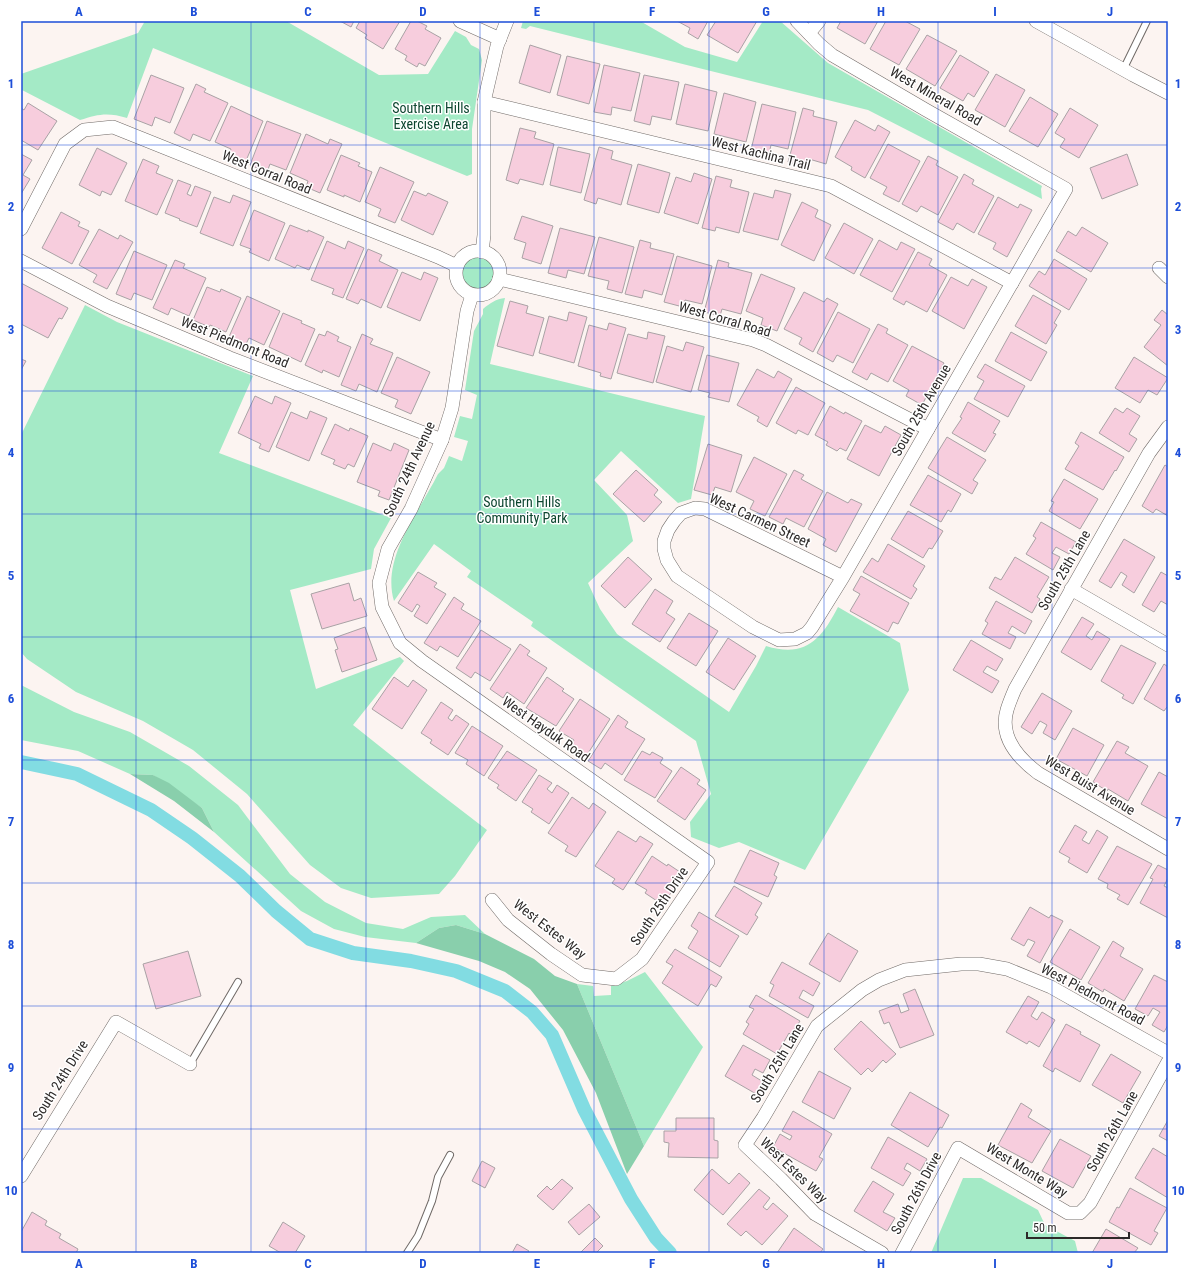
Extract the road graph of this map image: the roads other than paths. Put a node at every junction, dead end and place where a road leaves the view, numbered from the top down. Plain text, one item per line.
1 (460, 21) edge
2 (507, 21) edge
3 (797, 21) edge
4 (819, 21) edge
5 (1036, 21) edge
6 (1147, 21) edge
7 (809, 33) junction
8 (500, 38) junction
9 (1123, 70) junction
10 (1168, 93) edge
11 (484, 102) junction
12 (1066, 189) joint
13 (21, 229) edge
14 (482, 252) junction
15 (21, 261) edge
16 (457, 266) junction
17 (500, 279) junction
18 (1012, 283) junction
19 (472, 295) junction
20 (928, 429) junction
21 (1166, 432) edge
22 (442, 440) junction
23 (843, 577) junction
24 (1071, 589) junction
25 (382, 607) joint
26 (795, 639) joint
27 (1168, 645) edge
28 (1007, 736) joint
29 (1168, 849) edge
30 (708, 862) joint
31 (492, 900) dead end
32 (905, 970) joint
33 (616, 979) joint
34 (238, 982) dead end
35 (1168, 1053) edge
36 (1168, 1062) edge
37 (190, 1064) joint
38 (745, 1145) joint
39 (958, 1148) joint
40 (450, 1155) dead end
41 (21, 1176) edge
42 (1080, 1213) joint
43 (407, 1253) edge
44 (882, 1253) edge
45 (902, 1253) edge

1 - 8 street
2 - 8 street
3 - 7 street, West Mineral Road
4 - 7 street
5 - 9 street
6 - 9 lane
7 - 12 street, West Mineral Road
8 - 11 street
9 - 10 street
11 - 14 street
11 - 18 street, West Kachina Trail
12 - 18 street, South 25th Avenue
13 - 16 street, West Corral Road
14 - 16 street
14 - 17 street
15 - 22 street, West Piedmont Road
16 - 19 street
17 - 19 street
17 - 20 street, West Corral Road
18 - 20 street, South 25th Avenue
19 - 22 street, South 24th Avenue
20 - 23 street, South 25th Avenue
21 - 24 street, South 25th Lane
22 - 25 street, South 24th Avenue
23 - 26 street, South 25th Avenue
23 - 26 street, West Carmen Street
24 - 27 street
24 - 28 street, South 25th Lane
25 - 30 street, West Hayduk Road
28 - 29 street, West Buist Avenue
30 - 33 street, South 25th Drive
31 - 33 street, West Estes Way
32 - 35 street, West Piedmont Road
32 - 38 street, South 25th Lane
34 - 37 lane
36 - 42 street, South 26th Lane
37 - 41 street, South 24th Drive
38 - 44 street, West Estes Way
39 - 42 street, West Monte Way
39 - 45 street, South 26th Drive
40 - 43 lane

